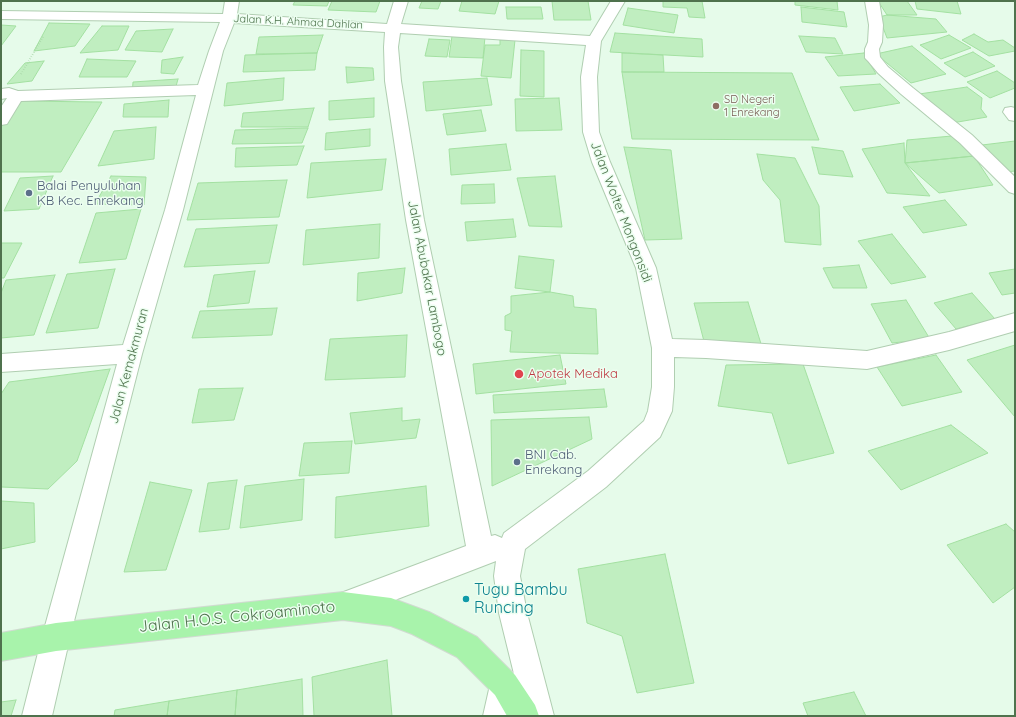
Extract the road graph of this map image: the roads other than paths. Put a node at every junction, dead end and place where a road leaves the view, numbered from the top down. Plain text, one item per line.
1 (401, 1) edge
2 (618, 1) edge
3 (872, 1) edge
4 (230, 10) edge
5 (1, 15) edge
6 (393, 27) junction
7 (594, 41) junction
8 (205, 90) junction
9 (9, 94) edge
10 (1, 120) edge
11 (1015, 188) edge
12 (1015, 322) edge
13 (663, 348) junction
14 (131, 354) junction
15 (1, 363) edge
16 (513, 542) junction
17 (481, 553) junction
18 (343, 606) junction
19 (56, 637) junction
20 (1, 647) edge
21 (505, 685) junction
22 (37, 716) edge
23 (498, 716) edge
24 (524, 716) edge
25 (539, 716) edge

1 - 6 street, Jalan Abubakar Lambogo
2 - 7 street, Jalan Wolter Mongonsidi
3 - 11 street
4 - 5 street, Jalan K.H. Ahmad Dahlan
4 - 6 street, Jalan K.H. Ahmad Dahlan
4 - 8 street, Jalan Kemakmuran
6 - 7 street, Jalan K.H. Ahmad Dahlan
6 - 17 street, Jalan Abubakar Lambogo
7 - 13 street, Jalan Wolter Mongonsidi
8 - 9 street
8 - 14 street, Jalan Kemakmuran
9 - 10 street
12 - 13 street
13 - 16 street, Jalan Wolter Mongonsidi
14 - 15 street
14 - 19 street, Jalan Kemakmuran
16 - 17 street, Jalan Wolter Mongonsidi
16 - 25 street
17 - 18 street, Jalan Wolter Mongonsidi
18 - 19 highway, Jalan H.O.S. Cokroaminoto
18 - 21 highway, Jalan H.O.S. Cokroaminoto
19 - 20 highway, Jalan H.O.S. Cokroaminoto
19 - 22 street, Jalan Kemakmuran
21 - 23 street
21 - 24 highway, Jalan H.O.S. Cokroaminoto

